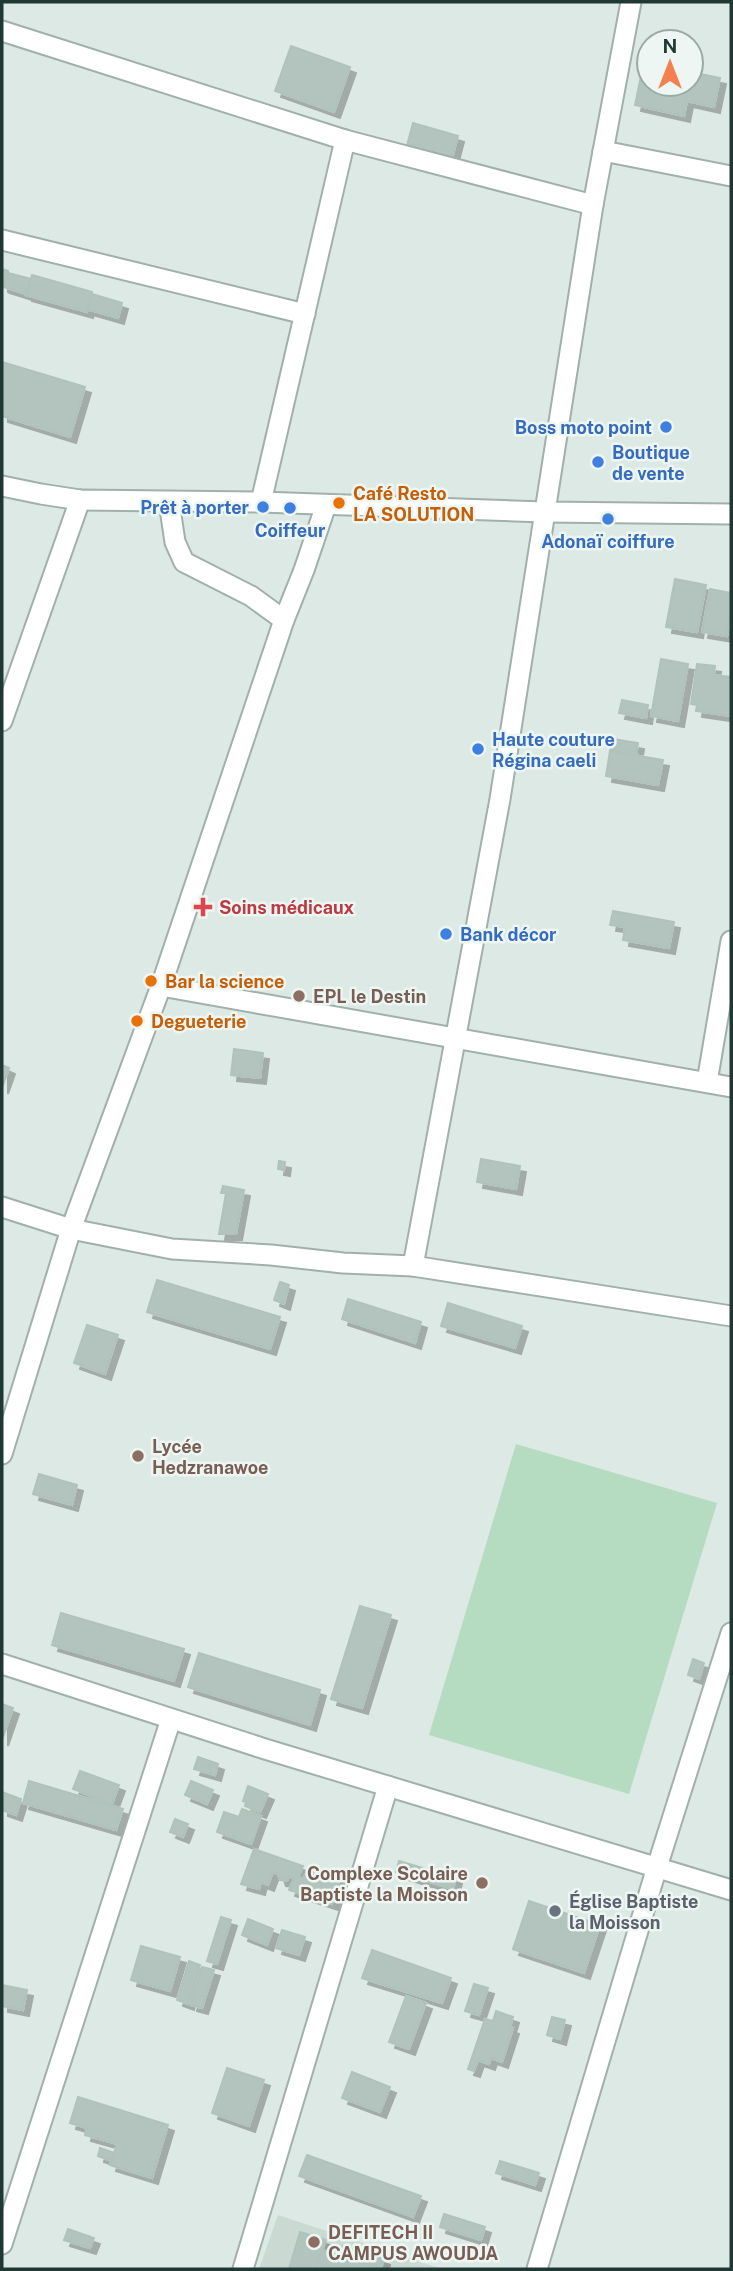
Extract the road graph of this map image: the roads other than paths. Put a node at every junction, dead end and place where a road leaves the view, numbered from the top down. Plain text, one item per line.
1 (631, 2) edge
2 (2, 31) edge
3 (345, 140) junction
4 (603, 151) junction
5 (731, 176) edge
6 (593, 205) junction
7 (2, 240) edge
8 (306, 314) junction
9 (2, 486) edge
10 (80, 500) junction
11 (169, 502) junction
12 (261, 502) junction
13 (326, 505) junction
14 (544, 512) junction
15 (731, 514) edge
16 (284, 620) junction
17 (2, 721) edge
18 (731, 941) edge
19 (161, 986) junction
20 (456, 1039) junction
21 (707, 1082) junction
22 (731, 1087) edge
23 (2, 1207) edge
24 (71, 1229) junction
25 (413, 1266) junction
26 (731, 1316) edge
27 (2, 1454) edge
28 (731, 1633) edge
29 (2, 1664) edge
30 (171, 1719) junction
31 (387, 1786) junction
32 (657, 1867) junction
33 (731, 1890) edge
34 (2, 2244) edge
35 (243, 2269) edge
36 (537, 2269) edge

1 - 4 street
2 - 3 street
3 - 6 street
3 - 8 street
4 - 5 street
4 - 6 street
6 - 14 street
7 - 8 street
8 - 12 street
9 - 10 street
10 - 11 street
10 - 17 street
11 - 12 street
11 - 16 street
12 - 13 street
13 - 14 street
13 - 16 street
14 - 15 street
14 - 20 street
16 - 19 street
18 - 21 street
19 - 20 street
19 - 24 street
20 - 21 street
20 - 25 street
21 - 22 street
23 - 24 street
24 - 25 street
24 - 27 street
25 - 26 street
28 - 32 street
29 - 30 street
30 - 31 street
30 - 34 street
31 - 32 street
31 - 35 street
32 - 33 street
32 - 36 street

